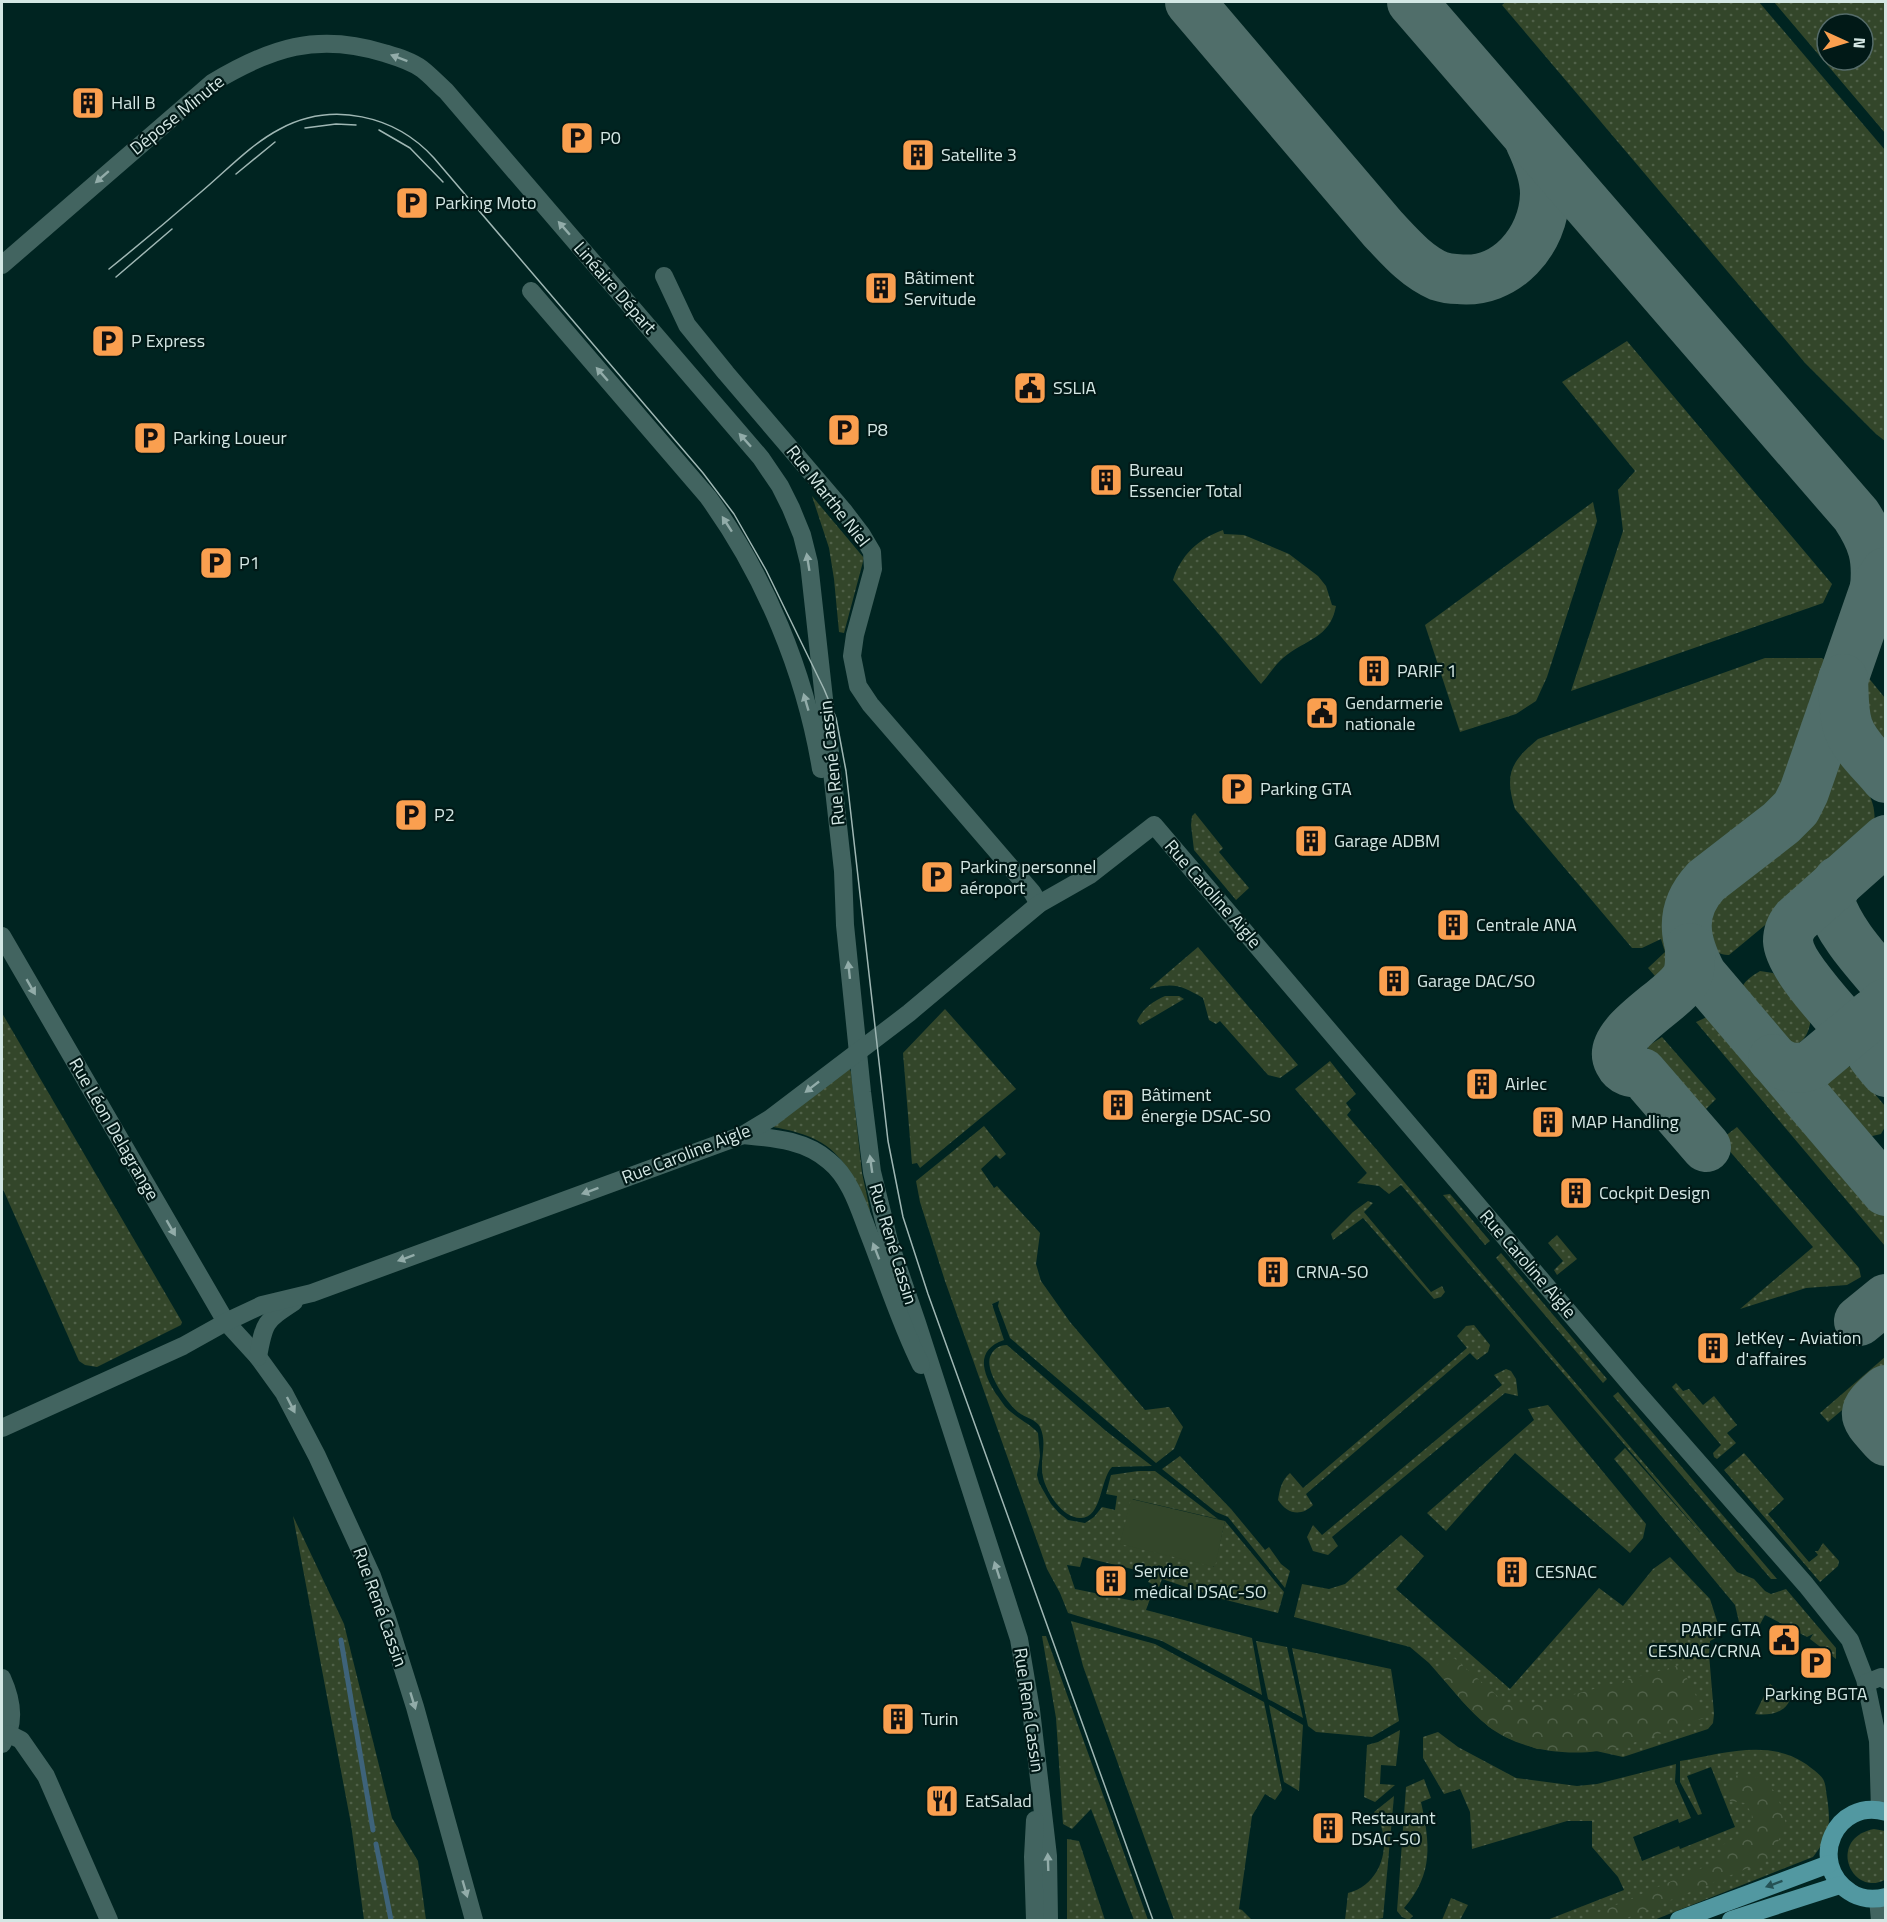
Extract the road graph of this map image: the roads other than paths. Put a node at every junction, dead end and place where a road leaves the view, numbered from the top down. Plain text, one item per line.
1 (446, 92) joint
2 (2, 265) edge
3 (664, 276) dead end
4 (531, 291) dead end
5 (780, 486) joint
6 (1039, 904) junction
7 (845, 925) junction
8 (2, 936) edge
9 (858, 1051) junction
10 (743, 1135) junction
11 (306, 1295) junction
12 (226, 1322) junction
13 (258, 1357) junction
14 (947, 1421) junction
15 (2, 1428) edge
16 (2, 1678) edge
17 (1886, 1680) edge
18 (1866, 1683) junction
19 (5, 1739) edge
20 (1038, 1775) junction
21 (1883, 1811) edge
22 (1829, 1864) junction
23 (1840, 1885) junction
24 (1882, 1898) edge
25 (109, 1920) edge
26 (474, 1920) edge
27 (1035, 1920) edge
28 (1049, 1920) edge
29 (1679, 1920) edge
30 (1731, 1920) edge
31 (1880, 1920) edge

1 -> 2 street, Dépose Minute
5 -> 1 street, Linéaire Départ
3 - 6 street, Rue Marthe Niel
7 -> 4 street
7 -> 5 street, Rue René Cassin
6 - 9 street, Rue Caroline Aigle
6 - 18 street, Rue Caroline Aigle
9 -> 7 street, Rue René Cassin
8 -> 12 street, Rue Léon Delagrange
9 -> 10 street, Rue Caroline Aigle
14 -> 9 street, Rue René Cassin
10 -> 11 street, Rue Caroline Aigle
14 -> 10 street
11 - 12 street, Rue Caroline Aigle
11 - 13 street
12 - 13 street, Rue René Cassin
12 - 15 street, Rue Caroline Aigle
13 -> 26 street, Rue René Cassin
20 -> 14 street, Rue René Cassin
16 - 19 street
17 - 18 street
18 - 21 street, Rue Caroline Aigle
19 - 25 street
20 - 27 street
28 -> 20 street, Rue René Cassin
21 - 22 main road
22 - 23 main road
22 -> 29 main road
23 - 24 main road
23 - 30 main road
24 - 31 street

